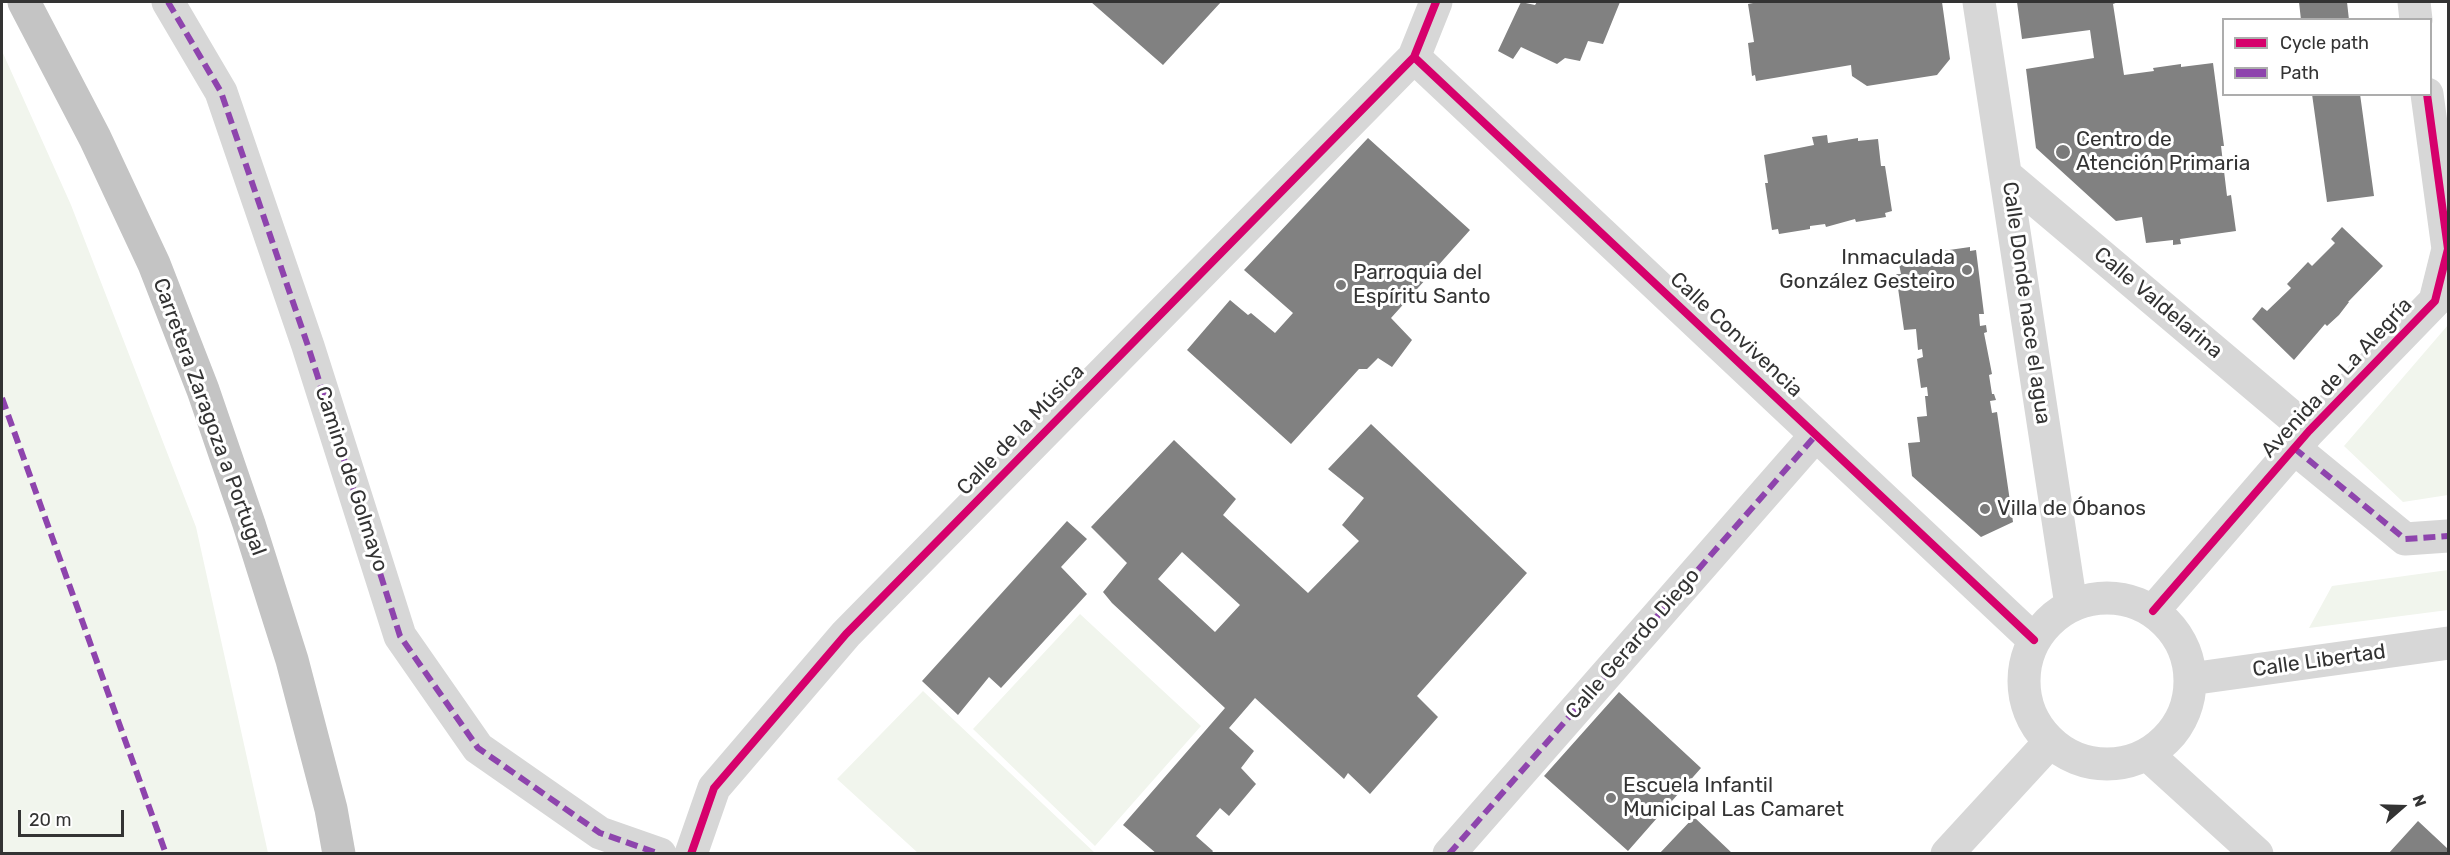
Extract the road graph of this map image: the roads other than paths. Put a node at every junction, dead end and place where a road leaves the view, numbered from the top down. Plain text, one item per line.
1 (24, 2) edge
2 (168, 2) edge
3 (1436, 2) edge
4 (1979, 2) edge
5 (2414, 2) edge
6 (2416, 18) edge
7 (1414, 57) junction
8 (2427, 96) edge
9 (2007, 176) junction
10 (1816, 435) junction
11 (2302, 439) junction
12 (2448, 536) edge
13 (2071, 605) junction
14 (2153, 611) junction
15 (2034, 640) junction
16 (2448, 644) edge
17 (2190, 679) junction
18 (2050, 741) junction
19 (2147, 754) junction
20 (339, 854) edge
21 (660, 854) edge
22 (691, 854) edge
23 (1449, 854) edge
24 (1947, 854) edge
25 (2257, 854) edge

1 - 20 highway, Carretera Zaragoza a Portugal
2 - 21 street, Camino de Golmayo
3 - 7 street
4 - 9 street, Calle Donde nace el agua
5 - 6 street
7 - 10 street, Calle Convivencia
7 - 22 street, Calle de la Música
8 - 11 street, Avenida de La Alegría
9 - 11 street, Calle Valdelarina
9 - 13 street, Calle Donde nace el agua
10 - 15 street, Calle Convivencia
10 - 23 street, Calle Gerardo Diego
11 - 12 street, Calle Valdelarina
11 - 14 street, Avenida de La Alegría
13 - 14 street
13 - 15 street
14 - 17 street
15 - 18 street
16 - 17 street, Calle Libertad
17 - 19 street
18 - 19 street
18 - 24 street
19 - 25 street

